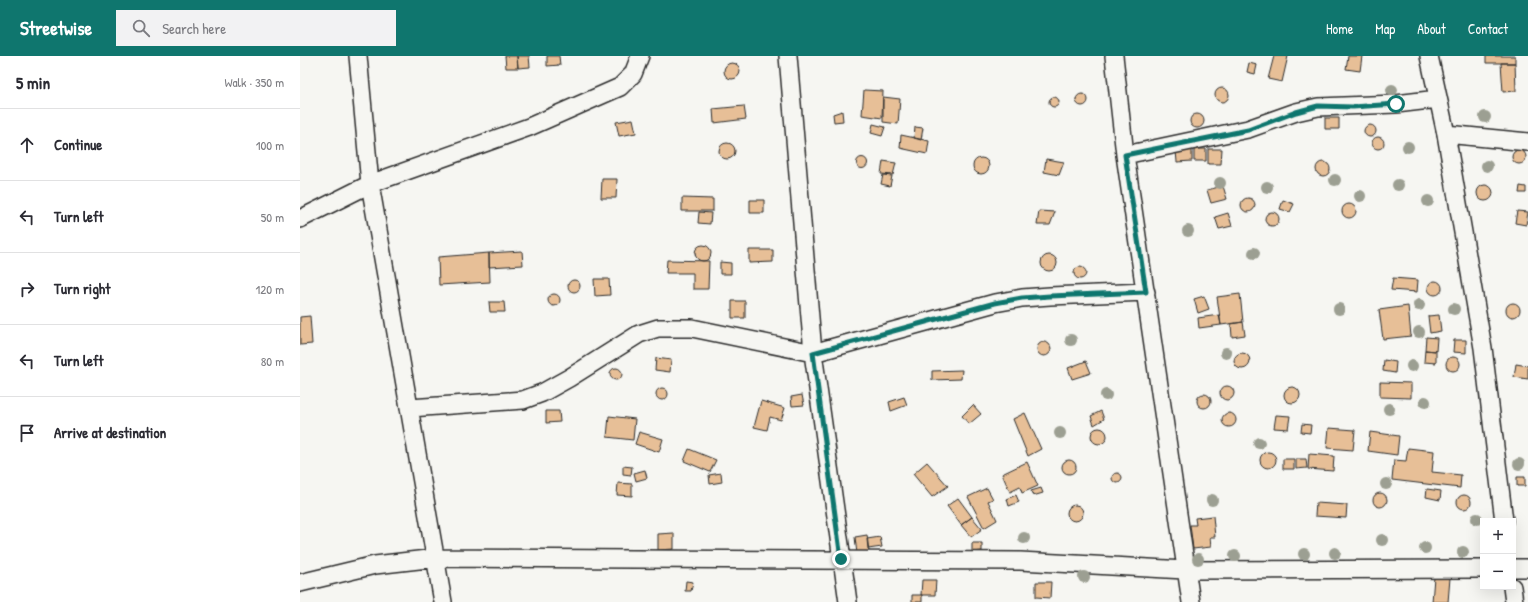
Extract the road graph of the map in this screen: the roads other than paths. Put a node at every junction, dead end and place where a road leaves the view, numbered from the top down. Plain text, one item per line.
1 (358, 56) edge
2 (640, 56) edge
3 (788, 56) edge
4 (1114, 56) edge
5 (1429, 56) edge
6 (1438, 99) junction
7 (1446, 134) junction
8 (1528, 142) edge
9 (1125, 155) junction
10 (370, 184) junction
11 (300, 219) edge
12 (1146, 292) junction
13 (813, 353) junction
14 (410, 408) junction
15 (1504, 518) edge
16 (436, 558) junction
17 (841, 559) junction
18 (1480, 568) edge
19 (1516, 568) edge
20 (1528, 568) edge
21 (1185, 570) junction
22 (300, 584) edge
23 (1512, 590) edge
24 (443, 602) edge
25 (848, 602) edge
26 (1191, 602) edge
27 (1514, 602) edge

1 - 10 street
2 - 10 street
3 - 13 street
4 - 9 street
5 - 6 street
6 - 7 street
6 - 9 street
7 - 8 street
7 - 15 street
9 - 12 street
10 - 11 street
10 - 14 street
12 - 13 street
12 - 21 street
13 - 14 street
13 - 17 street
14 - 16 street
16 - 17 street
16 - 22 street
16 - 24 street
17 - 21 street
17 - 25 street
18 - 21 street
19 - 20 street
21 - 26 street
23 - 27 street

